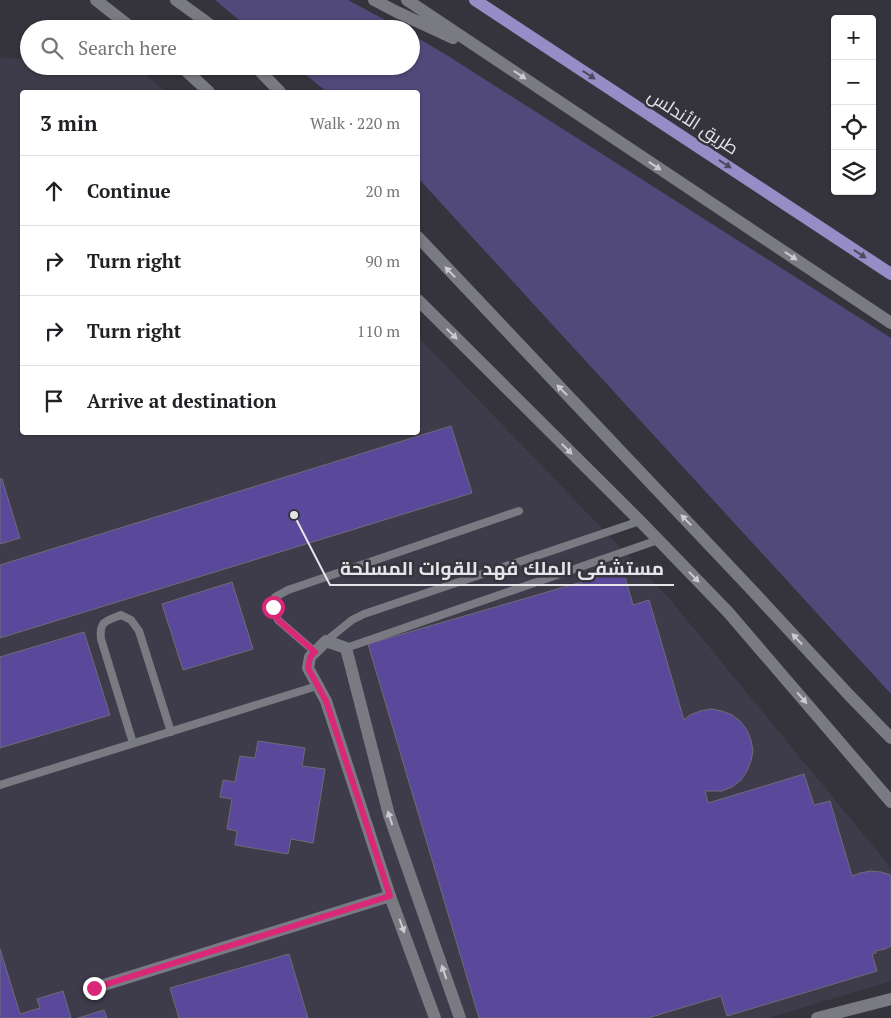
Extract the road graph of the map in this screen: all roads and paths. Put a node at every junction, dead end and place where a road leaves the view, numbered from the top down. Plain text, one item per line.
1 (96, 0) edge
2 (176, 0) edge
3 (374, 0) edge
4 (407, 0) edge
5 (475, 0) edge
6 (122, 20) edge
7 (204, 20) edge
8 (414, 20) edge
9 (420, 23) edge
10 (491, 56) junction
11 (191, 75) edge
12 (264, 75) edge
13 (207, 90) edge
14 (278, 90) edge
15 (420, 239) edge
16 (891, 274) edge
17 (420, 302) edge
18 (891, 323) edge
19 (519, 511) dead end
20 (640, 521) junction
21 (658, 540) junction
22 (326, 641) junction
23 (346, 648) junction
24 (315, 652) junction
25 (317, 686) junction
26 (171, 732) junction
27 (891, 738) edge
28 (133, 743) junction
29 (0, 785) edge
30 (891, 802) edge
31 (390, 896) junction
32 (94, 988) dead end
33 (891, 999) edge
34 (435, 1018) edge
35 (460, 1018) edge
36 (817, 1018) edge

1 - 6 street
2 - 7 street
3 - 8 street
4 - 10 street
5 -> 16 main road, طريق الأندلس
9 - 10 street
10 -> 18 street
11 - 13 street
12 - 14 street
27 -> 15 street
17 -> 20 street
19 - 24 lane
20 - 21 street
20 - 22 lane
21 - 23 lane
21 -> 30 street
22 - 23 street
22 - 24 street
35 -> 23 street
24 - 25 street
25 - 26 lane
25 - 31 street
26 - 28 lane
26 - 28 lane
28 - 29 lane
31 - 32 street
31 -> 34 street
33 - 36 street

